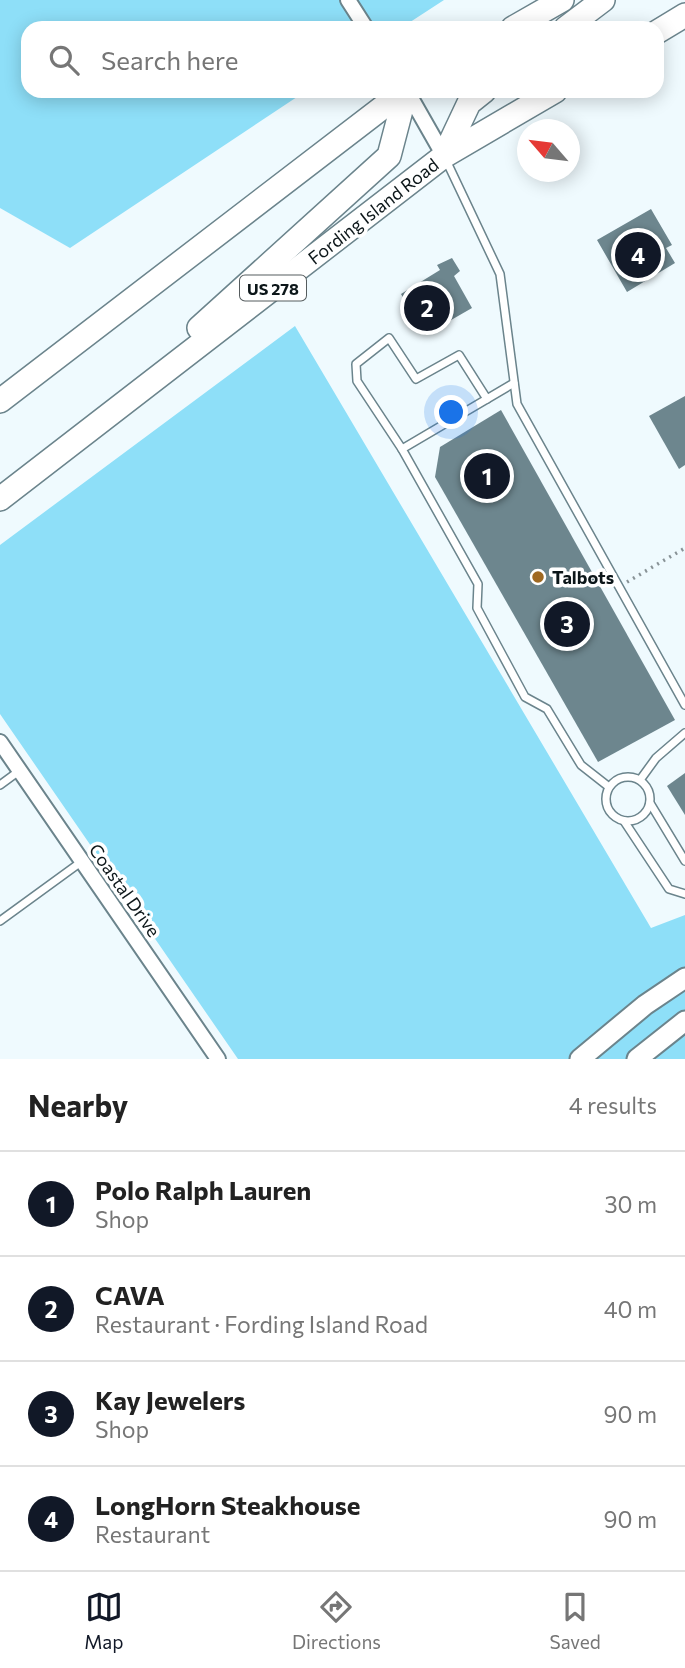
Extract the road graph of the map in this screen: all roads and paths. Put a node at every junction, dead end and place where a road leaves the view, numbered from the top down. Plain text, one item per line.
1 (348, 0) edge
2 (562, 0) edge
3 (603, 0) edge
4 (685, 15) edge
5 (362, 21) edge
6 (525, 21) edge
7 (575, 21) edge
8 (664, 28) edge
9 (397, 98) edge
10 (404, 98) edge
11 (410, 98) edge
12 (475, 98) edge
13 (543, 98) edge
14 (444, 156) junction
15 (514, 383) junction
16 (488, 399) junction
17 (0, 401) edge
18 (72, 444) junction
19 (402, 449) junction
20 (0, 499) edge
21 (685, 548) edge
22 (619, 586) junction
23 (685, 705) edge
24 (685, 733) edge
25 (0, 742) edge
26 (20, 771) junction
27 (640, 780) junction
28 (0, 785) edge
29 (609, 787) junction
30 (650, 803) junction
31 (624, 821) junction
32 (685, 860) edge
33 (82, 861) junction
34 (685, 894) edge
35 (0, 921) edge
36 (685, 978) edge
37 (685, 1021) edge
38 (214, 1057) edge
39 (580, 1059) edge
40 (637, 1059) edge

1 - 5 street
2 - 6 highway
3 - 7 highway
4 - 8 highway
9 - 17 highway
10 - 18 highway
11 - 14 street
12 - 14 highway
13 - 14 highway, Fording Island Road / US 278
14 - 15 lane
14 - 18 highway, Fording Island Road / US 278
15 - 16 lane
15 - 22 lane
16 - 19 lane
16 - 19 lane
18 - 20 highway, Fording Island Road / US 278
19 - 29 lane
21 - 22 path
22 - 23 lane
24 - 27 lane
25 - 26 street, Coastal Drive
26 - 28 lane
26 - 33 street, Coastal Drive
27 - 29 lane
27 - 30 lane
29 - 31 lane
30 - 31 lane
30 - 32 lane
31 - 34 lane
33 - 35 lane
33 - 38 street, Coastal Drive
36 - 39 main road
37 - 40 main road

